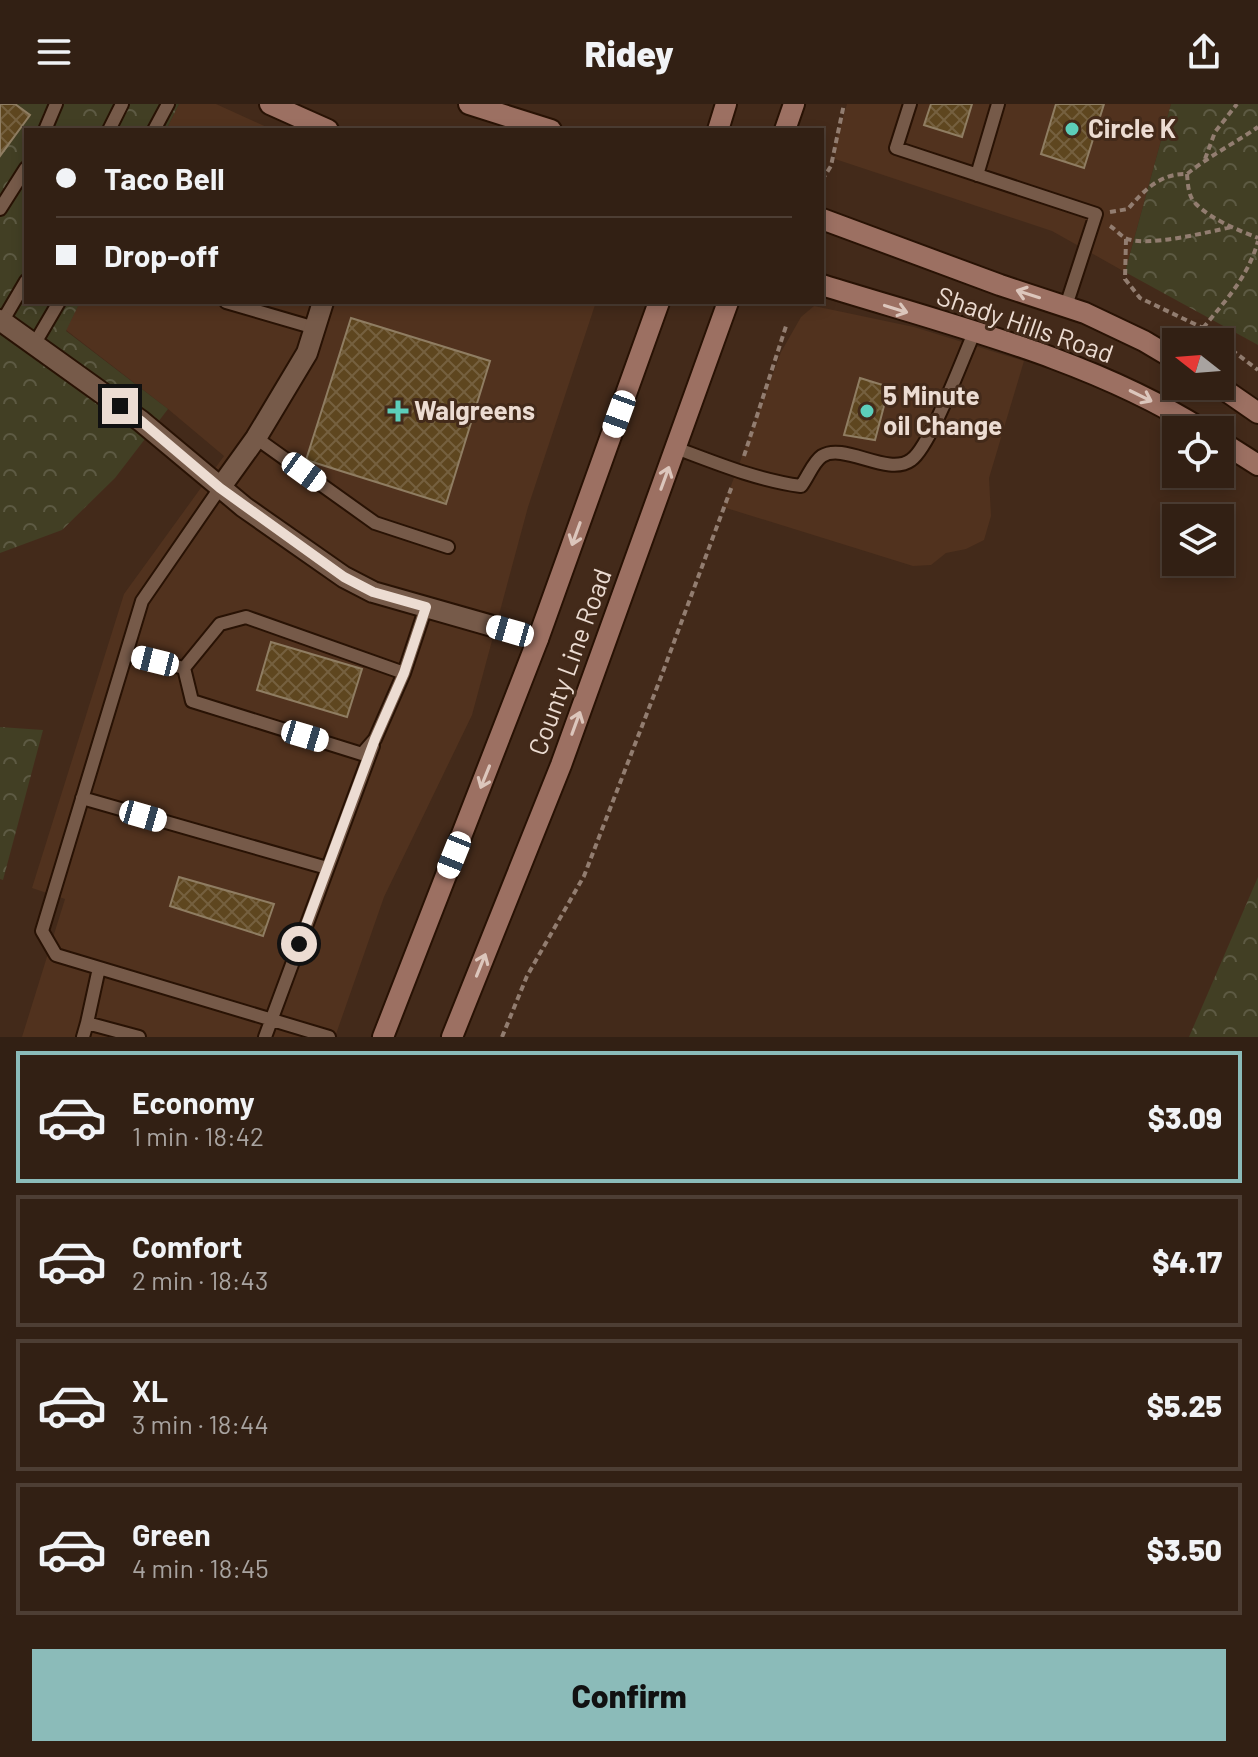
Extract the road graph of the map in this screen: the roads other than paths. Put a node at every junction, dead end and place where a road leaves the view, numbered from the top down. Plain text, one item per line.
1 (56, 104) edge
2 (122, 104) edge
3 (168, 104) edge
4 (270, 104) edge
5 (469, 104) edge
6 (726, 104) edge
7 (794, 104) edge
8 (910, 104) edge
9 (998, 104) edge
10 (46, 128) edge
11 (110, 128) edge
12 (155, 128) edge
13 (324, 128) edge
14 (545, 128) edge
15 (719, 128) edge
16 (786, 128) edge
17 (24, 171) edge
18 (977, 175) junction
19 (0, 209) edge
20 (824, 220) edge
21 (24, 284) edge
22 (824, 286) edge
23 (58, 304) edge
24 (233, 304) edge
25 (322, 304) edge
26 (658, 304) edge
27 (727, 304) edge
28 (1066, 306) junction
29 (1, 321) edge
30 (315, 328) junction
31 (974, 333) junction
32 (35, 343) junction
33 (1162, 352) edge
34 (1234, 396) edge
35 (1258, 413) edge
36 (1181, 416) edge
37 (256, 438) junction
38 (676, 448) junction
39 (1234, 450) edge
40 (1258, 465) edge
41 (220, 488) junction
42 (448, 547) dead end
43 (426, 607) junction
44 (538, 639) junction
45 (126, 654) junction
46 (184, 668) junction
47 (404, 673) junction
48 (375, 739) junction
49 (82, 798) junction
50 (327, 868) junction
51 (99, 968) junction
52 (271, 1020) junction
53 (87, 1023) junction
54 (130, 1036) edge
55 (83, 1037) edge
56 (265, 1037) edge
57 (329, 1037) edge
58 (383, 1037) edge
59 (452, 1037) edge

1 - 10 lane
2 - 11 lane
3 - 12 lane
4 - 13 main road
5 - 14 main road
6 - 15 main road
7 - 16 main road
8 - 18 lane
9 - 18 lane
17 - 19 lane
18 - 28 lane
28 -> 20 main road, Shady Hills Road
21 - 29 lane
22 -> 31 main road, Shady Hills Road
23 - 32 lane
24 - 30 lane
25 - 30 street
26 -> 44 main road, County Line Road
27 - 38 main road, County Line Road
28 - 33 main road, Shady Hills Road
29 - 32 street
30 - 37 street
31 -> 36 main road, Shady Hills Road
31 - 38 lane
32 - 41 street
34 - 35 main road
37 - 41 street
37 - 42 lane
59 -> 38 main road, County Line Road
39 - 40 main road
41 - 43 street
41 - 45 lane
43 - 44 street
43 - 47 lane
44 -> 58 main road, County Line Road
45 - 46 lane
45 - 49 lane
46 - 47 lane
46 - 48 lane
47 - 48 lane
48 - 50 lane
49 - 50 lane
49 - 51 lane
50 - 52 lane
51 - 52 lane
51 - 53 lane
52 - 56 lane
52 - 57 lane
53 - 54 lane
53 - 55 lane

